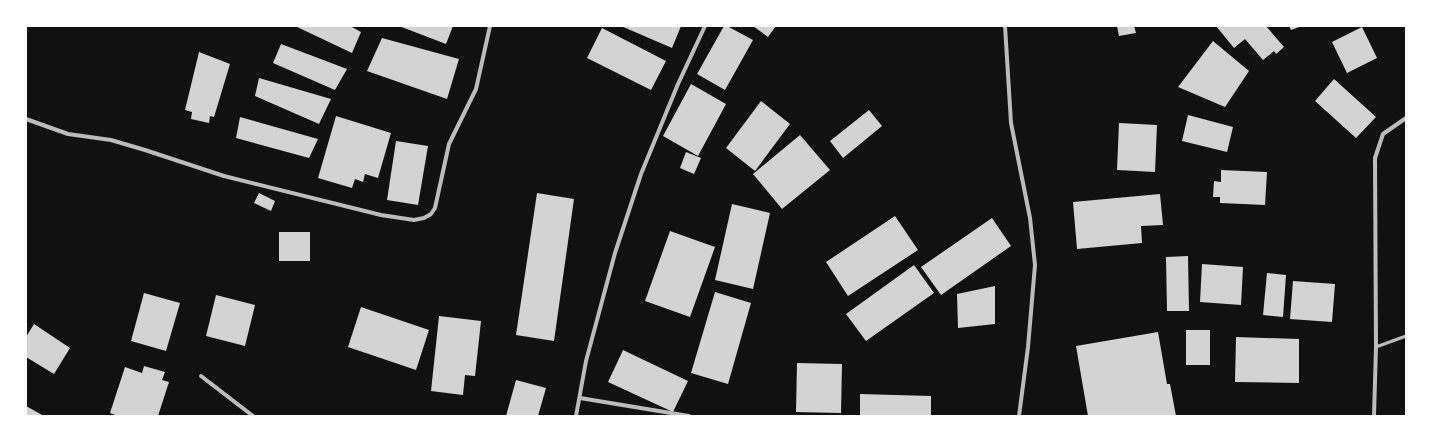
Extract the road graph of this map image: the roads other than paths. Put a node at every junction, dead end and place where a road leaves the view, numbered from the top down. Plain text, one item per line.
1 (490, 26) edge
2 (705, 26) edge
3 (1005, 26) edge
4 (1406, 118) edge
5 (26, 119) edge
6 (1406, 336) edge
7 (1376, 347) junction
8 (201, 376) dead end
9 (580, 398) junction
10 (253, 416) edge
11 (576, 416) edge
12 (689, 416) edge
13 (1019, 416) edge
14 (1374, 416) edge

1 - 5 street
2 - 9 street
3 - 13 street
4 - 7 street
6 - 7 lane
7 - 14 street
8 - 10 street
9 - 11 street
9 - 12 street

